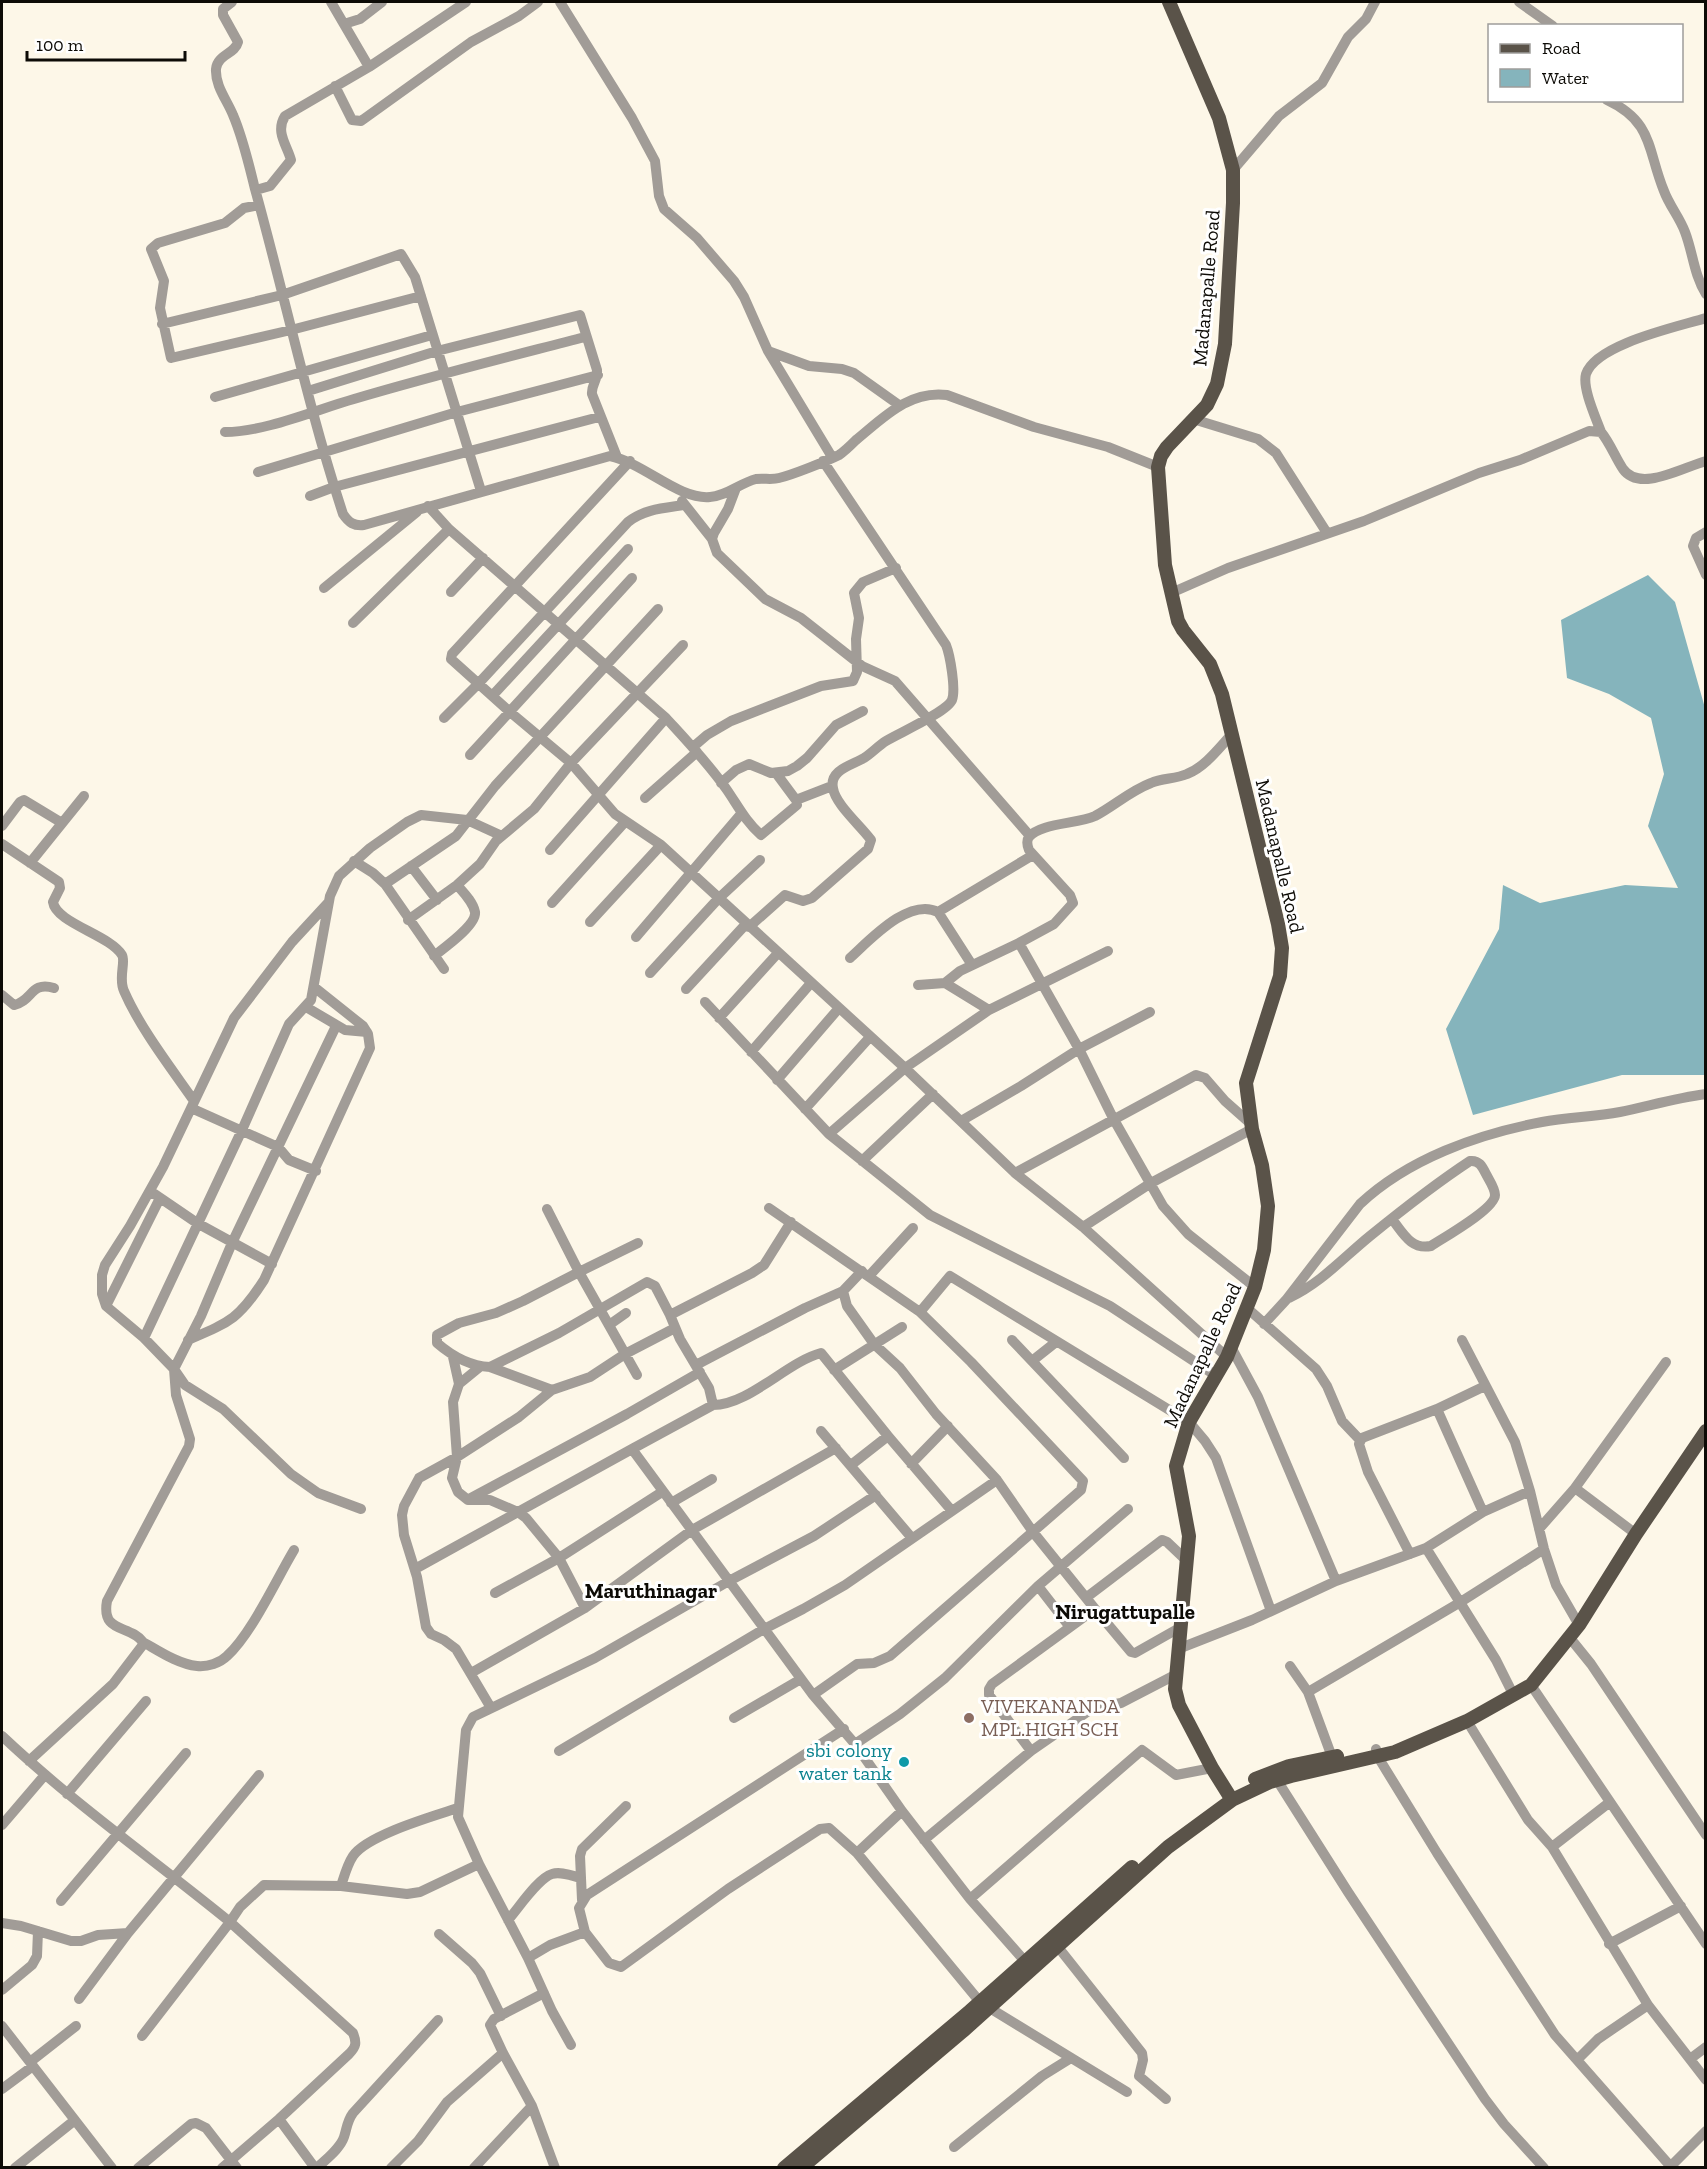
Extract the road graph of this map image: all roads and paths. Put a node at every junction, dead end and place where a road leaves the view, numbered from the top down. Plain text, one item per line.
1 (232, 2) edge
2 (331, 2) edge
3 (381, 2) edge
4 (466, 2) edge
5 (538, 2) edge
6 (560, 2) edge
7 (1169, 2) edge
8 (1375, 2) edge
9 (1519, 2) edge
10 (344, 24) junction
11 (1550, 24) edge
12 (369, 67) junction
13 (335, 86) junction
14 (1611, 102) edge
15 (1233, 170) junction
16 (256, 190) junction
17 (259, 205) junction
18 (1706, 294) edge
19 (282, 295) junction
20 (421, 296) junction
21 (1706, 318) edge
22 (162, 324) junction
23 (291, 330) junction
24 (432, 335) junction
25 (585, 337) junction
26 (437, 351) junction
27 (768, 351) junction
28 (302, 372) junction
29 (444, 373) junction
30 (598, 375) junction
31 (308, 391) junction
32 (215, 397) dead end
33 (899, 405) junction
34 (312, 411) junction
35 (457, 412) junction
36 (599, 417) junction
37 (1193, 419) junction
38 (225, 432) dead end
39 (1601, 432) junction
40 (322, 451) junction
41 (469, 451) junction
42 (617, 457) junction
43 (827, 459) junction
44 (630, 461) junction
45 (1706, 461) edge
46 (1158, 467) junction
47 (258, 472) dead end
48 (666, 482) junction
49 (334, 487) junction
50 (736, 488) junction
51 (481, 491) junction
52 (310, 496) dead end
53 (684, 505) junction
54 (425, 507) junction
55 (449, 529) junction
56 (1706, 532) edge
57 (1327, 534) junction
58 (712, 540) junction
59 (628, 549) dead end
60 (483, 558) junction
61 (896, 568) junction
62 (1706, 575) edge
63 (632, 578) dead end
64 (515, 585) junction
65 (324, 588) dead end
66 (451, 592) dead end
67 (1171, 593) junction
68 (658, 609) dead end
69 (545, 611) junction
70 (353, 623) dead end
71 (559, 624) junction
72 (576, 640) junction
73 (683, 645) dead end
74 (856, 661) junction
75 (607, 666) junction
76 (478, 684) junction
77 (636, 692) junction
78 (493, 695) junction
79 (862, 711) dead end
80 (510, 712) junction
81 (444, 718) dead end
82 (666, 718) junction
83 (929, 718) junction
84 (1232, 734) junction
85 (540, 738) junction
86 (695, 749) junction
87 (470, 755) dead end
88 (571, 764) junction
89 (776, 774) junction
90 (721, 783) junction
91 (832, 786) junction
92 (598, 794) junction
93 (84, 796) dead end
94 (645, 798) dead end
95 (796, 800) junction
96 (741, 814) junction
97 (467, 820) junction
98 (625, 822) junction
99 (62, 823) junction
100 (2, 826) edge
101 (502, 836) junction
102 (1030, 836) junction
103 (2, 844) edge
104 (661, 845) junction
105 (550, 850) dead end
106 (1034, 855) junction
107 (760, 860) dead end
108 (354, 861) junction
109 (30, 862) junction
110 (411, 866) junction
111 (691, 873) junction
112 (385, 884) junction
113 (457, 885) junction
114 (718, 899) junction
115 (436, 900) junction
116 (328, 903) junction
117 (552, 903) dead end
118 (938, 912) junction
119 (408, 920) junction
120 (590, 922) dead end
121 (747, 925) junction
122 (636, 937) dead end
123 (1019, 943) junction
124 (1108, 951) dead end
125 (778, 953) junction
126 (434, 956) junction
127 (850, 958) dead end
128 (972, 965) junction
129 (444, 969) dead end
130 (650, 973) dead end
131 (811, 982) junction
132 (945, 982) junction
133 (1042, 983) junction
134 (918, 985) dead end
135 (314, 987) junction
136 (54, 988) dead end
137 (686, 989) dead end
138 (2, 996) edge
139 (705, 1002) dead end
140 (306, 1007) junction
141 (839, 1008) junction
142 (989, 1010) junction
143 (1150, 1012) dead end
144 (719, 1018) junction
145 (336, 1026) junction
146 (367, 1032) junction
147 (870, 1037) junction
148 (1079, 1049) junction
149 (751, 1052) junction
150 (905, 1068) junction
151 (777, 1080) junction
152 (933, 1094) junction
153 (1706, 1094) edge
154 (193, 1104) junction
155 (805, 1109) junction
156 (1113, 1118) junction
157 (961, 1120) junction
158 (1252, 1126) junction
159 (242, 1130) junction
160 (828, 1134) junction
161 (278, 1147) junction
162 (862, 1161) junction
163 (316, 1171) junction
164 (1015, 1173) junction
165 (1151, 1183) junction
166 (150, 1191) junction
167 (160, 1198) junction
168 (770, 1208) dead end
169 (547, 1209) dead end
170 (1392, 1218) junction
171 (791, 1222) junction
172 (197, 1223) junction
173 (1083, 1227) junction
174 (913, 1228) dead end
175 (232, 1243) junction
176 (638, 1243) dead end
177 (272, 1264) junction
178 (579, 1272) junction
179 (866, 1273) junction
180 (1256, 1287) junction
181 (843, 1292) junction
182 (1286, 1300) junction
183 (106, 1306) junction
184 (1247, 1308) junction
185 (599, 1309) junction
186 (920, 1312) junction
187 (626, 1313) dead end
188 (670, 1315) junction
189 (1264, 1324) junction
190 (609, 1325) junction
191 (902, 1327) dead end
192 (675, 1328) junction
193 (144, 1338) junction
194 (188, 1340) junction
195 (1012, 1340) dead end
196 (1462, 1340) dead end
197 (1056, 1342) junction
198 (874, 1344) junction
199 (1229, 1352) junction
200 (625, 1354) junction
201 (453, 1357) junction
202 (1032, 1361) junction
203 (1666, 1362) dead end
204 (485, 1367) junction
205 (698, 1368) junction
206 (174, 1369) junction
207 (834, 1370) junction
208 (1215, 1375) junction
209 (637, 1376) dead end
210 (459, 1384) junction
211 (1485, 1386) junction
212 (552, 1390) junction
213 (713, 1405) junction
214 (1437, 1409) junction
215 (1189, 1422) junction
216 (948, 1426) junction
217 (821, 1431) dead end
218 (1706, 1431) edge
219 (888, 1436) junction
220 (1360, 1440) junction
221 (836, 1448) junction
222 (632, 1449) junction
223 (458, 1457) junction
224 (1124, 1458) dead end
225 (911, 1464) junction
226 (851, 1466) junction
227 (712, 1479) dead end
228 (997, 1480) junction
229 (1575, 1488) junction
230 (1530, 1491) junction
231 (662, 1492) junction
232 (876, 1496) junction
233 (468, 1500) junction
234 (671, 1503) junction
235 (361, 1509) dead end
236 (1128, 1509) dead end
237 (518, 1512) junction
238 (952, 1512) junction
239 (1483, 1512) junction
240 (1539, 1529) junction
241 (693, 1530) junction
242 (1034, 1532) junction
243 (1636, 1534) junction
244 (911, 1538) junction
245 (1426, 1548) junction
246 (1544, 1549) junction
247 (294, 1550) dead end
248 (1410, 1554) junction
249 (559, 1558) junction
250 (1186, 1560) junction
251 (1060, 1567) junction
252 (415, 1569) junction
253 (729, 1581) junction
254 (1336, 1581) junction
255 (1038, 1586) junction
256 (495, 1593) dead end
257 (1087, 1597) junction
258 (1459, 1603) junction
259 (585, 1608) junction
260 (1095, 1609) junction
261 (1271, 1611) junction
262 (1579, 1625) junction
263 (1069, 1626) junction
264 (1181, 1627) junction
265 (764, 1629) junction
266 (1570, 1638) junction
267 (143, 1642) junction
268 (1178, 1649) junction
269 (1290, 1666) dead end
270 (471, 1673) junction
271 (1175, 1675) junction
272 (801, 1678) junction
273 (1530, 1685) junction
274 (1308, 1692) junction
275 (813, 1695) junction
276 (1514, 1696) junction
277 (146, 1701) dead end
278 (491, 1708) junction
279 (734, 1718) dead end
280 (1467, 1721) junction
281 (844, 1729) junction
282 (2, 1736) edge
283 (855, 1744) junction
284 (559, 1751) dead end
285 (1030, 1751) junction
286 (186, 1753) dead end
287 (1377, 1753) junction
288 (1332, 1757) junction
289 (29, 1761) junction
290 (1212, 1768) junction
291 (259, 1774) dead end
292 (44, 1776) junction
293 (1277, 1780) junction
294 (67, 1794) junction
295 (1230, 1796) junction
296 (1610, 1802) junction
297 (626, 1806) dead end
298 (458, 1808) junction
299 (902, 1811) junction
300 (2, 1825) edge
301 (117, 1832) junction
302 (1706, 1835) edge
303 (924, 1840) junction
304 (1552, 1847) junction
305 (857, 1853) junction
306 (479, 1864) junction
307 (174, 1876) junction
308 (581, 1878) junction
309 (341, 1886) junction
310 (970, 1899) junction
311 (582, 1900) junction
312 (61, 1901) dead end
313 (1681, 1906) junction
314 (508, 1920) junction
315 (230, 1922) junction
316 (2, 1923) edge
317 (38, 1931) junction
318 (585, 1932) junction
319 (128, 1933) junction
320 (439, 1934) dead end
321 (1609, 1944) junction
322 (1706, 1944) edge
323 (1058, 1947) junction
324 (528, 1958) junction
325 (1028, 1966) junction
326 (2, 1990) edge
327 (544, 1993) junction
328 (79, 1999) dead end
329 (984, 2004) junction
330 (1648, 2005) junction
331 (501, 2016) junction
332 (438, 2020) dead end
333 (2, 2026) edge
334 (76, 2026) dead end
335 (142, 2036) dead end
336 (571, 2045) dead end
337 (1706, 2047) edge
338 (503, 2053) junction
339 (1071, 2058) junction
340 (1690, 2059) junction
341 (1577, 2060) junction
342 (31, 2064) junction
343 (1706, 2080) edge
344 (2, 2089) edge
345 (1127, 2092) dead end
346 (1166, 2099) dead end
347 (532, 2106) junction
348 (75, 2120) junction
349 (279, 2120) junction
350 (1706, 2131) edge
351 (954, 2146) dead end
352 (234, 2164) edge
353 (1670, 2167) edge
354 (15, 2168) edge
355 (112, 2168) edge
356 (138, 2168) edge
357 (222, 2168) edge
358 (316, 2168) edge
359 (391, 2168) edge
360 (474, 2168) edge
361 (555, 2168) edge
362 (784, 2168) edge
363 (801, 2168) edge
364 (1544, 2168) edge

1 - 16 street
2 - 10 street
3 - 10 street
4 - 12 street
5 - 13 street
6 - 27 street
7 - 15 main road, Madanapalle Road
8 - 15 street
9 - 11 street
10 - 12 street
12 - 13 street
13 - 16 street
14 - 18 street
15 - 37 main road, Madanapalle Road
16 - 17 street
17 - 19 street
17 - 22 street
19 - 20 street
19 - 22 street
19 - 23 street
20 - 23 street
20 - 24 street
21 - 39 street
22 - 23 street
23 - 28 street
24 - 26 street
24 - 28 street
25 - 26 street
25 - 29 street
25 - 30 street
26 - 29 street
26 - 31 street
27 - 33 street
27 - 43 street
28 - 31 street
28 - 32 street
29 - 34 street
29 - 35 street
30 - 35 street
30 - 36 street
31 - 34 street
33 - 43 street
33 - 46 street
34 - 38 street
34 - 40 street
35 - 40 street
35 - 41 street
36 - 41 street
36 - 42 street
37 - 46 main road, Madanapalle Road
37 - 57 street
39 - 45 street
39 - 57 street
40 - 47 street
40 - 49 street
41 - 49 street
41 - 51 street
42 - 44 street
42 - 51 street
43 - 50 street
43 - 61 street
44 - 48 street
44 - 64 street
46 - 67 main road, Madanapalle Road
48 - 50 street
48 - 53 street
49 - 52 street
49 - 54 street
50 - 58 street
51 - 54 street
53 - 58 street
53 - 69 street
54 - 55 street
54 - 65 street
55 - 60 street
55 - 70 street
56 - 62 street
57 - 67 street
58 - 74 street
59 - 71 street
60 - 64 street
60 - 66 street
61 - 74 street
61 - 83 street
63 - 72 street
64 - 69 street
64 - 76 street
67 - 84 main road, Madanapalle Road
68 - 75 street
69 - 71 street
69 - 76 street
71 - 72 street
71 - 78 street
72 - 75 street
72 - 80 street
73 - 77 street
74 - 83 street
74 - 86 street
75 - 77 street
75 - 85 street
76 - 78 street
76 - 81 street
77 - 82 street
77 - 88 street
78 - 80 street
79 - 89 street
80 - 85 street
80 - 87 street
82 - 86 street
82 - 92 street
83 - 91 street
83 - 102 street
84 - 102 street
84 - 158 main road, Madanapalle Road
85 - 88 street
85 - 97 street
86 - 90 street
86 - 94 street
88 - 92 street
88 - 101 street
89 - 90 street
89 - 95 street
90 - 96 street
91 - 95 street
91 - 121 street
92 - 98 street
92 - 105 street
93 - 99 street
95 - 96 street
96 - 111 street
97 - 101 street
97 - 108 street
97 - 110 street
98 - 104 street
98 - 117 street
99 - 100 street
99 - 109 street
101 - 113 street
102 - 106 street
103 - 109 street
104 - 111 street
104 - 120 street
106 - 118 street
106 - 123 street
107 - 114 street
108 - 112 street
108 - 116 street
109 - 154 street
110 - 112 street
110 - 115 street
111 - 114 street
111 - 122 street
112 - 119 street
113 - 115 street
113 - 126 street
114 - 121 street
114 - 130 street
115 - 119 street
116 - 135 street
116 - 154 street
118 - 127 street
118 - 128 street
119 - 126 street
121 - 125 street
121 - 137 street
123 - 128 street
123 - 133 street
124 - 133 street
125 - 131 street
125 - 144 street
126 - 129 street
128 - 132 street
131 - 141 street
131 - 149 street
132 - 134 street
132 - 142 street
133 - 142 street
133 - 148 street
135 - 140 street
135 - 146 street
136 - 138 street
139 - 144 street
140 - 145 street
140 - 159 street
141 - 147 street
141 - 151 street
142 - 150 street
143 - 148 street
144 - 149 street
145 - 146 street
145 - 161 street
146 - 163 street
147 - 150 street
147 - 155 street
148 - 156 street
148 - 157 street
149 - 151 street
150 - 152 street
150 - 160 street
151 - 155 street
152 - 157 street
152 - 162 street
153 - 182 street
154 - 159 street
154 - 166 street
155 - 160 street
156 - 158 street
156 - 164 street
156 - 165 street
157 - 164 street
158 - 165 street
158 - 180 main road, Madanapalle Road
159 - 161 street
159 - 172 street
160 - 162 street
161 - 163 street
161 - 175 street
162 - 208 street
163 - 177 street
164 - 173 street
165 - 173 street
165 - 180 street
166 - 167 street
166 - 183 street
167 - 172 street
167 - 183 street
168 - 171 street
169 - 178 street
170 - 170 street
170 - 182 street
171 - 179 street
171 - 188 street
172 - 175 street
172 - 193 street
173 - 199 street
174 - 179 street
175 - 177 street
175 - 194 street
176 - 178 street
177 - 194 street
178 - 185 street
178 - 201 street
179 - 181 street
179 - 186 street
180 - 184 main road, Madanapalle Road
181 - 198 street
181 - 205 street
182 - 189 street
183 - 193 street
184 - 189 street
184 - 199 main road, Madanapalle Road
185 - 188 street
185 - 190 street
185 - 204 street
186 - 197 street
186 - 242 street
187 - 190 street
188 - 192 street
189 - 220 street
190 - 200 street
191 - 198 street
192 - 200 street
192 - 205 street
193 - 206 street
194 - 206 street
195 - 202 street
196 - 211 street
197 - 202 street
197 - 215 street
198 - 207 street
198 - 216 street
199 - 208 main road, Madanapalle Road
199 - 254 street
200 - 209 street
200 - 212 street
201 - 204 street
201 - 210 street
202 - 224 street
203 - 229 street
204 - 210 street
204 - 212 street
205 - 213 street
205 - 233 street
206 - 235 street
206 - 267 street
207 - 213 street
207 - 219 street
208 - 215 main road, Madanapalle Road
210 - 223 street
211 - 214 street
211 - 230 street
212 - 223 street
213 - 222 street
214 - 220 street
214 - 239 street
215 - 250 main road, Madanapalle Road
215 - 261 street
216 - 225 street
216 - 228 street
217 - 221 street
218 - 243 main road
219 - 225 street
219 - 226 street
220 - 248 street
221 - 226 street
221 - 241 street
222 - 231 street
222 - 237 street
223 - 233 street
223 - 252 street
225 - 238 street
226 - 232 street
227 - 234 street
228 - 238 street
228 - 242 street
229 - 240 street
229 - 243 street
230 - 239 street
230 - 240 street
231 - 234 street
231 - 249 street
232 - 244 street
232 - 253 street
233 - 237 street
234 - 241 street
236 - 251 street
237 - 249 street
237 - 252 street
238 - 244 street
239 - 245 street
240 - 246 street
241 - 253 street
241 - 259 street
242 - 251 street
242 - 275 street
243 - 262 main road
244 - 265 street
245 - 248 street
245 - 258 street
246 - 258 street
246 - 262 street
247 - 267 street
248 - 254 street
249 - 256 street
249 - 259 street
250 - 257 street
250 - 264 main road, Madanapalle Road
251 - 255 street
251 - 257 street
252 - 270 street
253 - 265 street
253 - 278 street
254 - 261 street
255 - 263 street
255 - 283 street
257 - 260 street
258 - 274 street
258 - 276 street
259 - 270 street
260 - 263 street
260 - 264 street
261 - 268 street
262 - 266 main road
263 - 285 street
264 - 268 main road, Madanapalle Road
265 - 272 street
265 - 284 street
266 - 273 main road
266 - 302 street
267 - 289 street
268 - 271 main road, Madanapalle Road
269 - 274 street
270 - 278 street
271 - 285 street
271 - 290 main road, Madanapalle Road
272 - 275 street
272 - 279 street
273 - 276 main road
273 - 296 street
274 - 288 street
275 - 281 street
276 - 280 main road
277 - 294 street
278 - 298 street
280 - 287 main road
280 - 304 street
281 - 283 street
281 - 311 street
282 - 289 street
283 - 299 street
285 - 303 street
286 - 301 street
287 - 288 main road
287 - 293 main road
287 - 341 street
288 - 295 main road
289 - 292 street
290 - 295 main road, Madanapalle Road
290 - 310 street
291 - 307 street
292 - 294 street
292 - 300 street
293 - 295 main road
293 - 364 street
294 - 301 street
295 - 323 main road
295 - 325 main road
296 - 304 street
296 - 313 street
297 - 308 street
298 - 306 street
298 - 309 street
299 - 303 street
299 - 305 street
301 - 307 street
301 - 312 street
303 - 310 street
304 - 321 street
305 - 318 street
305 - 329 street
306 - 309 street
306 - 314 street
307 - 315 street
307 - 319 street
308 - 311 street
308 - 314 street
309 - 315 street
310 - 325 street
311 - 318 street
313 - 321 street
313 - 322 street
314 - 324 street
315 - 335 street
315 - 349 street
316 - 317 street
317 - 319 street
317 - 326 street
318 - 324 street
319 - 328 street
320 - 331 street
321 - 330 street
323 - 325 main road
323 - 346 street
324 - 327 street
325 - 329 main road
327 - 331 street
327 - 336 street
329 - 339 street
329 - 362 main road
329 - 363 main road
330 - 340 street
330 - 341 street
331 - 338 street
332 - 358 street
333 - 342 street
334 - 342 street
337 - 340 street
338 - 347 street
338 - 359 street
339 - 345 street
339 - 351 street
340 - 343 street
341 - 353 street
342 - 344 street
342 - 348 street
347 - 360 street
347 - 361 street
348 - 354 street
348 - 355 street
349 - 352 street
349 - 358 street
350 - 353 street
352 - 356 street
352 - 357 street

